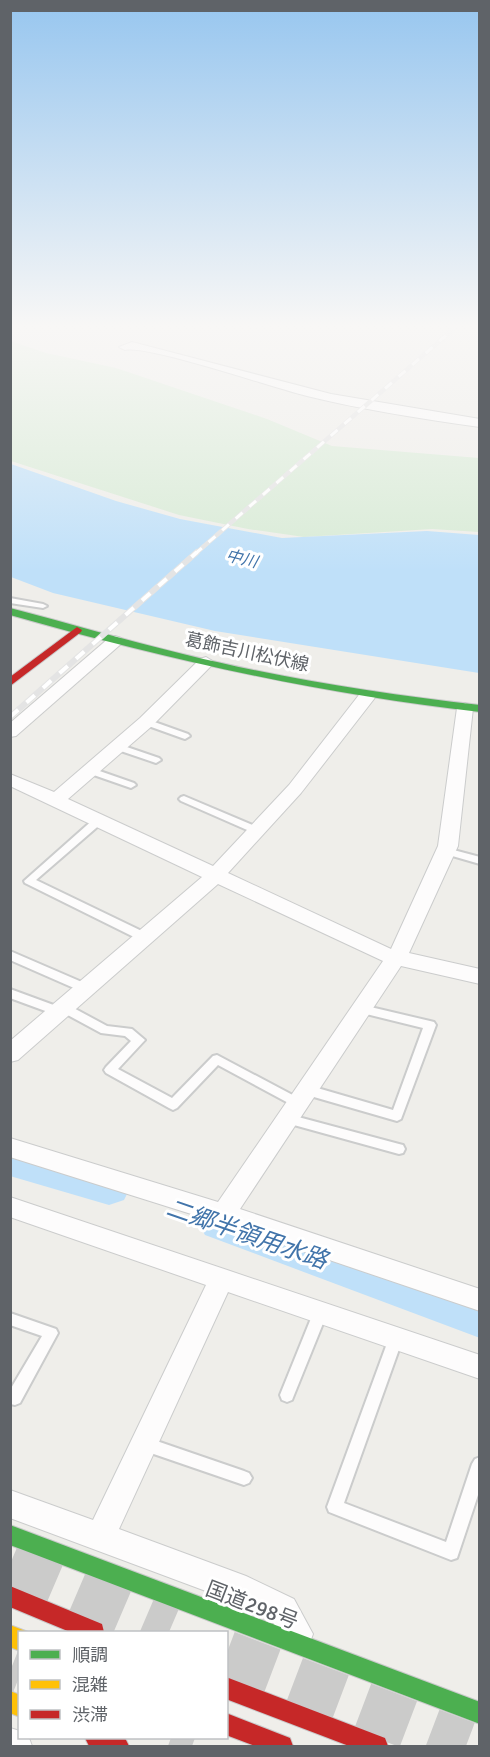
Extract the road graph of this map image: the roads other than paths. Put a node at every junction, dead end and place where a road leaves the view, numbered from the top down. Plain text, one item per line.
1 (383, 407) edge
2 (480, 423) edge
3 (10, 600) edge
4 (43, 606) dead end
5 (10, 611) edge
6 (77, 630) junction
7 (115, 641) junction
8 (206, 663) junction
9 (10, 683) edge
10 (368, 694) junction
11 (472, 709) edge
12 (146, 722) junction
13 (10, 732) edge
14 (184, 736) dead end
15 (118, 747) junction
16 (156, 760) dead end
17 (91, 771) junction
18 (10, 779) edge
19 (131, 785) dead end
20 (184, 799) dead end
21 (56, 800) junction
22 (99, 820) junction
23 (258, 831) junction
24 (446, 851) junction
25 (480, 861) edge
26 (215, 876) junction
27 (146, 938) junction
28 (10, 955) edge
29 (396, 959) junction
30 (480, 977) edge
31 (87, 989) junction
32 (10, 993) edge
33 (362, 1009) junction
34 (62, 1010) junction
35 (10, 1054) edge
36 (298, 1104) junction
37 (10, 1147) edge
38 (399, 1149) dead end
39 (10, 1207) edge
40 (223, 1214) junction
41 (222, 1278) junction
42 (480, 1300) edge
43 (321, 1311) junction
44 (10, 1319) edge
45 (396, 1338) junction
46 (480, 1367) edge
47 (287, 1395) dead end
48 (10, 1397) edge
49 (144, 1443) junction
50 (480, 1464) edge
51 (244, 1478) dead end
52 (10, 1504) edge
53 (10, 1535) edge
54 (100, 1537) junction
55 (10, 1596) edge
56 (92, 1631) edge
57 (306, 1648) junction
58 (228, 1689) edge
59 (480, 1713) edge
60 (228, 1726) edge
61 (101, 1739) edge
62 (10, 1744) edge
63 (16, 1746) edge
64 (118, 1746) edge
65 (282, 1746) edge
66 (377, 1746) edge

1 - 2 street
3 - 4 lane
5 - 6 main road, 葛飾吉川松伏線
6 - 7 main road, 葛飾吉川松伏線
6 - 9 main road
7 - 8 main road, 葛飾吉川松伏線
7 - 13 street
8 - 10 main road, 葛飾吉川松伏線
8 - 12 street
10 - 11 main road, 葛飾吉川松伏線
10 - 23 street
11 - 24 street
12 - 14 lane
12 - 15 street
15 - 16 lane
15 - 17 street
17 - 19 lane
17 - 21 street
18 - 21 street
20 - 23 lane
21 - 22 street
22 - 26 street
22 - 27 lane
23 - 26 street
24 - 25 lane
24 - 29 street
26 - 27 street
26 - 29 street
27 - 31 street
28 - 31 lane
29 - 30 street
29 - 33 street
31 - 34 street
32 - 34 lane
33 - 36 street
33 - 36 lane
34 - 35 street
34 - 36 lane
36 - 38 lane
36 - 40 street
37 - 40 street
39 - 41 street
40 - 42 street
41 - 43 street
41 - 49 street
43 - 45 street
43 - 47 lane
44 - 48 lane
45 - 46 street
45 - 50 lane
49 - 51 lane
49 - 54 street
52 - 54 street
53 - 57 main road, 国道298号
54 - 57 street
55 - 56 main road
57 - 59 main road, 国道298号
58 - 66 main road
60 - 65 main road
61 - 64 main road
62 - 63 street

